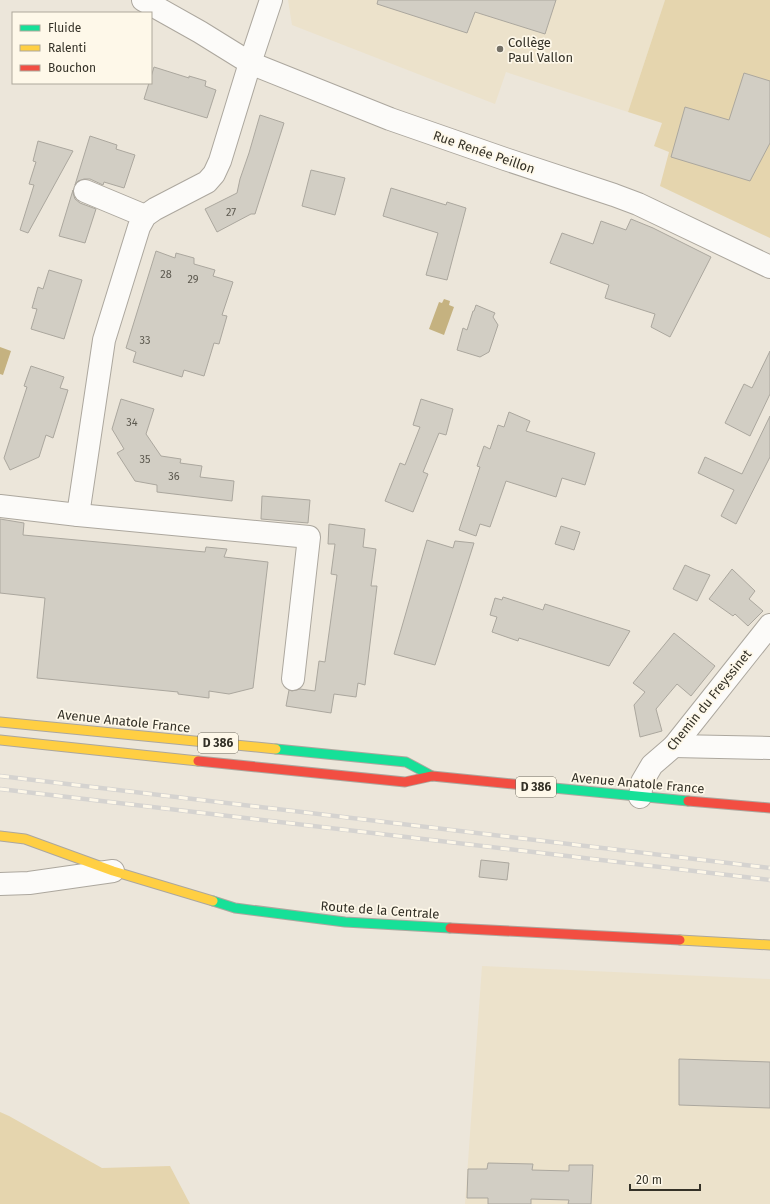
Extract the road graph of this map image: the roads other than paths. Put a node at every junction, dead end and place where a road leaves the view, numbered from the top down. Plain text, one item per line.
1 (143, 0) edge
2 (271, 0) edge
3 (250, 63) junction
4 (85, 191) dead end
5 (145, 216) junction
6 (770, 267) edge
7 (0, 506) edge
8 (78, 515) junction
9 (770, 625) edge
10 (293, 679) dead end
11 (0, 722) edge
12 (93, 731) junction
13 (0, 740) edge
14 (674, 746) junction
15 (770, 748) edge
16 (90, 749) junction
17 (432, 776) junction
18 (640, 797) junction
19 (770, 808) edge
20 (0, 836) edge
21 (113, 871) junction
22 (0, 884) edge
23 (770, 945) edge

1 - 3 street, Rue Renée Peillon
2 - 3 street
3 - 5 street
3 - 6 street, Rue Renée Peillon
4 - 5 street
5 - 8 street
7 - 8 street
8 - 10 street
9 - 14 street, Chemin du Freyssinet
11 - 12 main road, Avenue Anatole France / D 386
12 - 16 main road
12 - 17 main road, Avenue Anatole France / D 386
13 - 16 main road, Avenue Anatole France / D 386
14 - 15 street
14 - 18 street, Chemin du Freyssinet
16 - 17 main road, Avenue Anatole France / D 386
17 - 18 main road, Avenue Anatole France / D 386
18 - 19 main road, Avenue Anatole France / D 386
20 - 21 main road, Route de la Centrale
21 - 22 street
21 - 23 main road, Route de la Centrale

